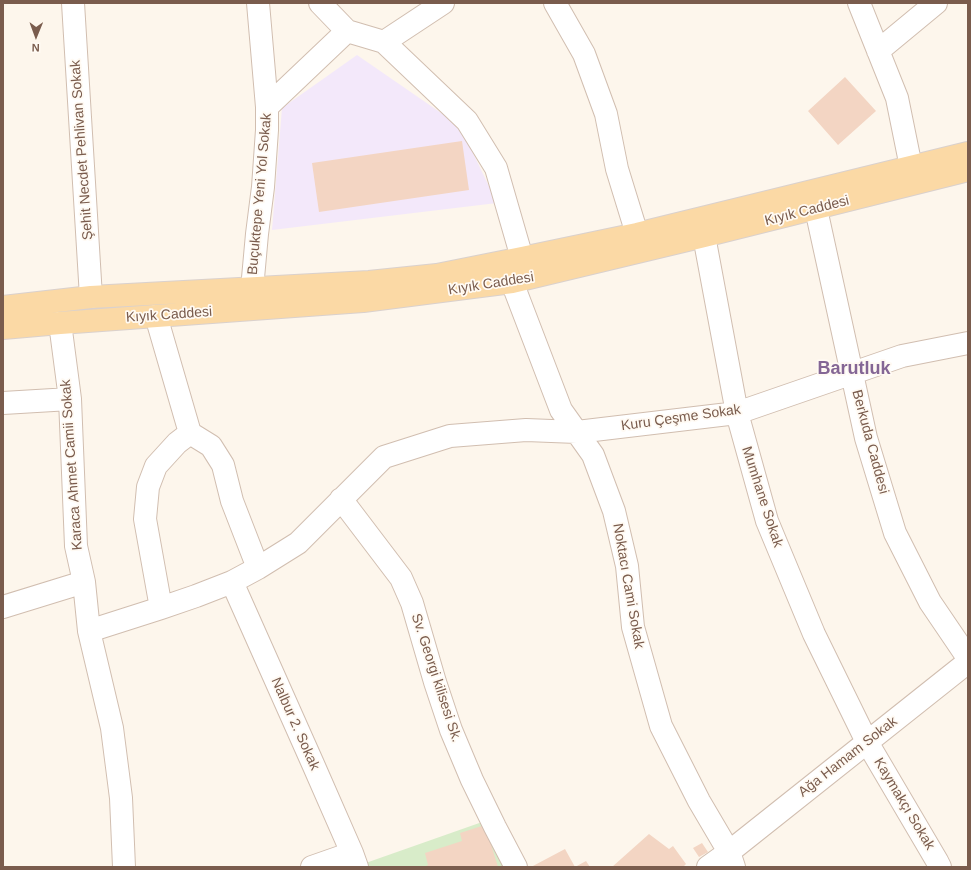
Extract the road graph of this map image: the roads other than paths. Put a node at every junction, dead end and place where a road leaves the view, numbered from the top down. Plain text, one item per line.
1 (73, 3) edge
2 (258, 3) edge
3 (320, 3) edge
4 (443, 3) edge
5 (555, 3) edge
6 (859, 3) edge
7 (936, 3) edge
8 (348, 31) junction
9 (384, 42) junction
10 (878, 50) junction
11 (267, 107) junction
12 (968, 153) edge
13 (911, 167) junction
14 (968, 170) edge
15 (816, 209) junction
16 (637, 234) junction
17 (704, 236) junction
18 (521, 273) junction
19 (252, 289) junction
20 (91, 297) junction
21 (3, 307) edge
22 (156, 316) junction
23 (95, 320) junction
24 (60, 323) junction
25 (3, 328) edge
26 (968, 343) edge
27 (852, 372) junction
28 (70, 399) junction
29 (3, 403) edge
30 (737, 413) junction
31 (577, 432) junction
32 (190, 433) junction
33 (341, 499) junction
34 (258, 568) junction
35 (84, 582) junction
36 (232, 582) junction
37 (3, 607) edge
38 (161, 608) junction
39 (89, 631) junction
40 (966, 667) edge
41 (867, 742) junction
42 (354, 860) edge
43 (731, 860) edge
44 (124, 867) edge
45 (312, 867) edge
46 (516, 867) edge
47 (708, 867) edge
48 (940, 867) edge

1 - 20 street, Şehit Necdet Pehlivan Sokak
2 - 11 street, Buçuktepe Yeni Yol Sokak
3 - 8 street
4 - 9 street
5 - 16 street
6 - 10 street
7 - 10 street
8 - 9 street
8 - 11 street
9 - 18 street, Noktacı Cami Sokak
10 - 13 street
11 - 19 street, Buçuktepe Yeni Yol Sokak
12 - 13 main road, Kıyık Caddesi
13 - 16 main road, Kıyık Caddesi
14 - 15 main road, Kıyık Caddesi
15 - 17 main road, Kıyık Caddesi
15 - 27 street, Berkuda Caddesi
16 - 18 main road, Kıyık Caddesi
17 - 18 main road, Kıyık Caddesi
17 - 30 street, Mumhane Sokak
18 - 19 main road, Kıyık Caddesi
18 - 22 main road, Kıyık Caddesi
18 - 31 street, Noktacı Cami Sokak
19 - 20 main road, Kıyık Caddesi
20 - 21 main road, Kıyık Caddesi
20 - 23 main road
22 - 23 main road, Kıyık Caddesi
22 - 32 street
23 - 24 main road, Kıyık Caddesi
24 - 25 main road, Kıyık Caddesi
24 - 28 street, Karaca Ahmet Camii Sokak
26 - 27 street, Kuru Çeşme Sokak
27 - 30 street, Kuru Çeşme Sokak
27 - 40 street, Berkuda Caddesi
28 - 29 street
28 - 35 street, Karaca Ahmet Camii Sokak
30 - 31 street, Kuru Çeşme Sokak
30 - 41 street, Mumhane Sokak
31 - 33 street, Kuru Çeşme Sokak
31 - 43 street, Noktacı Cami Sokak
32 - 34 street
32 - 38 street
33 - 34 street, Kuru Çeşme Sokak
33 - 46 street, Sv. Georgi kilisesi Sk.
34 - 36 street, Kuru Çeşme Sokak
35 - 37 street
35 - 39 street, Karaca Ahmet Camii Sokak
36 - 38 street, Kuru Çeşme Sokak
36 - 42 street, Nalbur 2. Sokak
38 - 39 street, Kuru Çeşme Sokak
39 - 44 street, Karaca Ahmet Camii Sokak
40 - 41 street, Ağa Hamam Sokak
41 - 43 street, Ağa Hamam Sokak
41 - 48 street, Kaymakçı Sokak
42 - 45 street
43 - 47 street, Ağa Hamam Sokak

